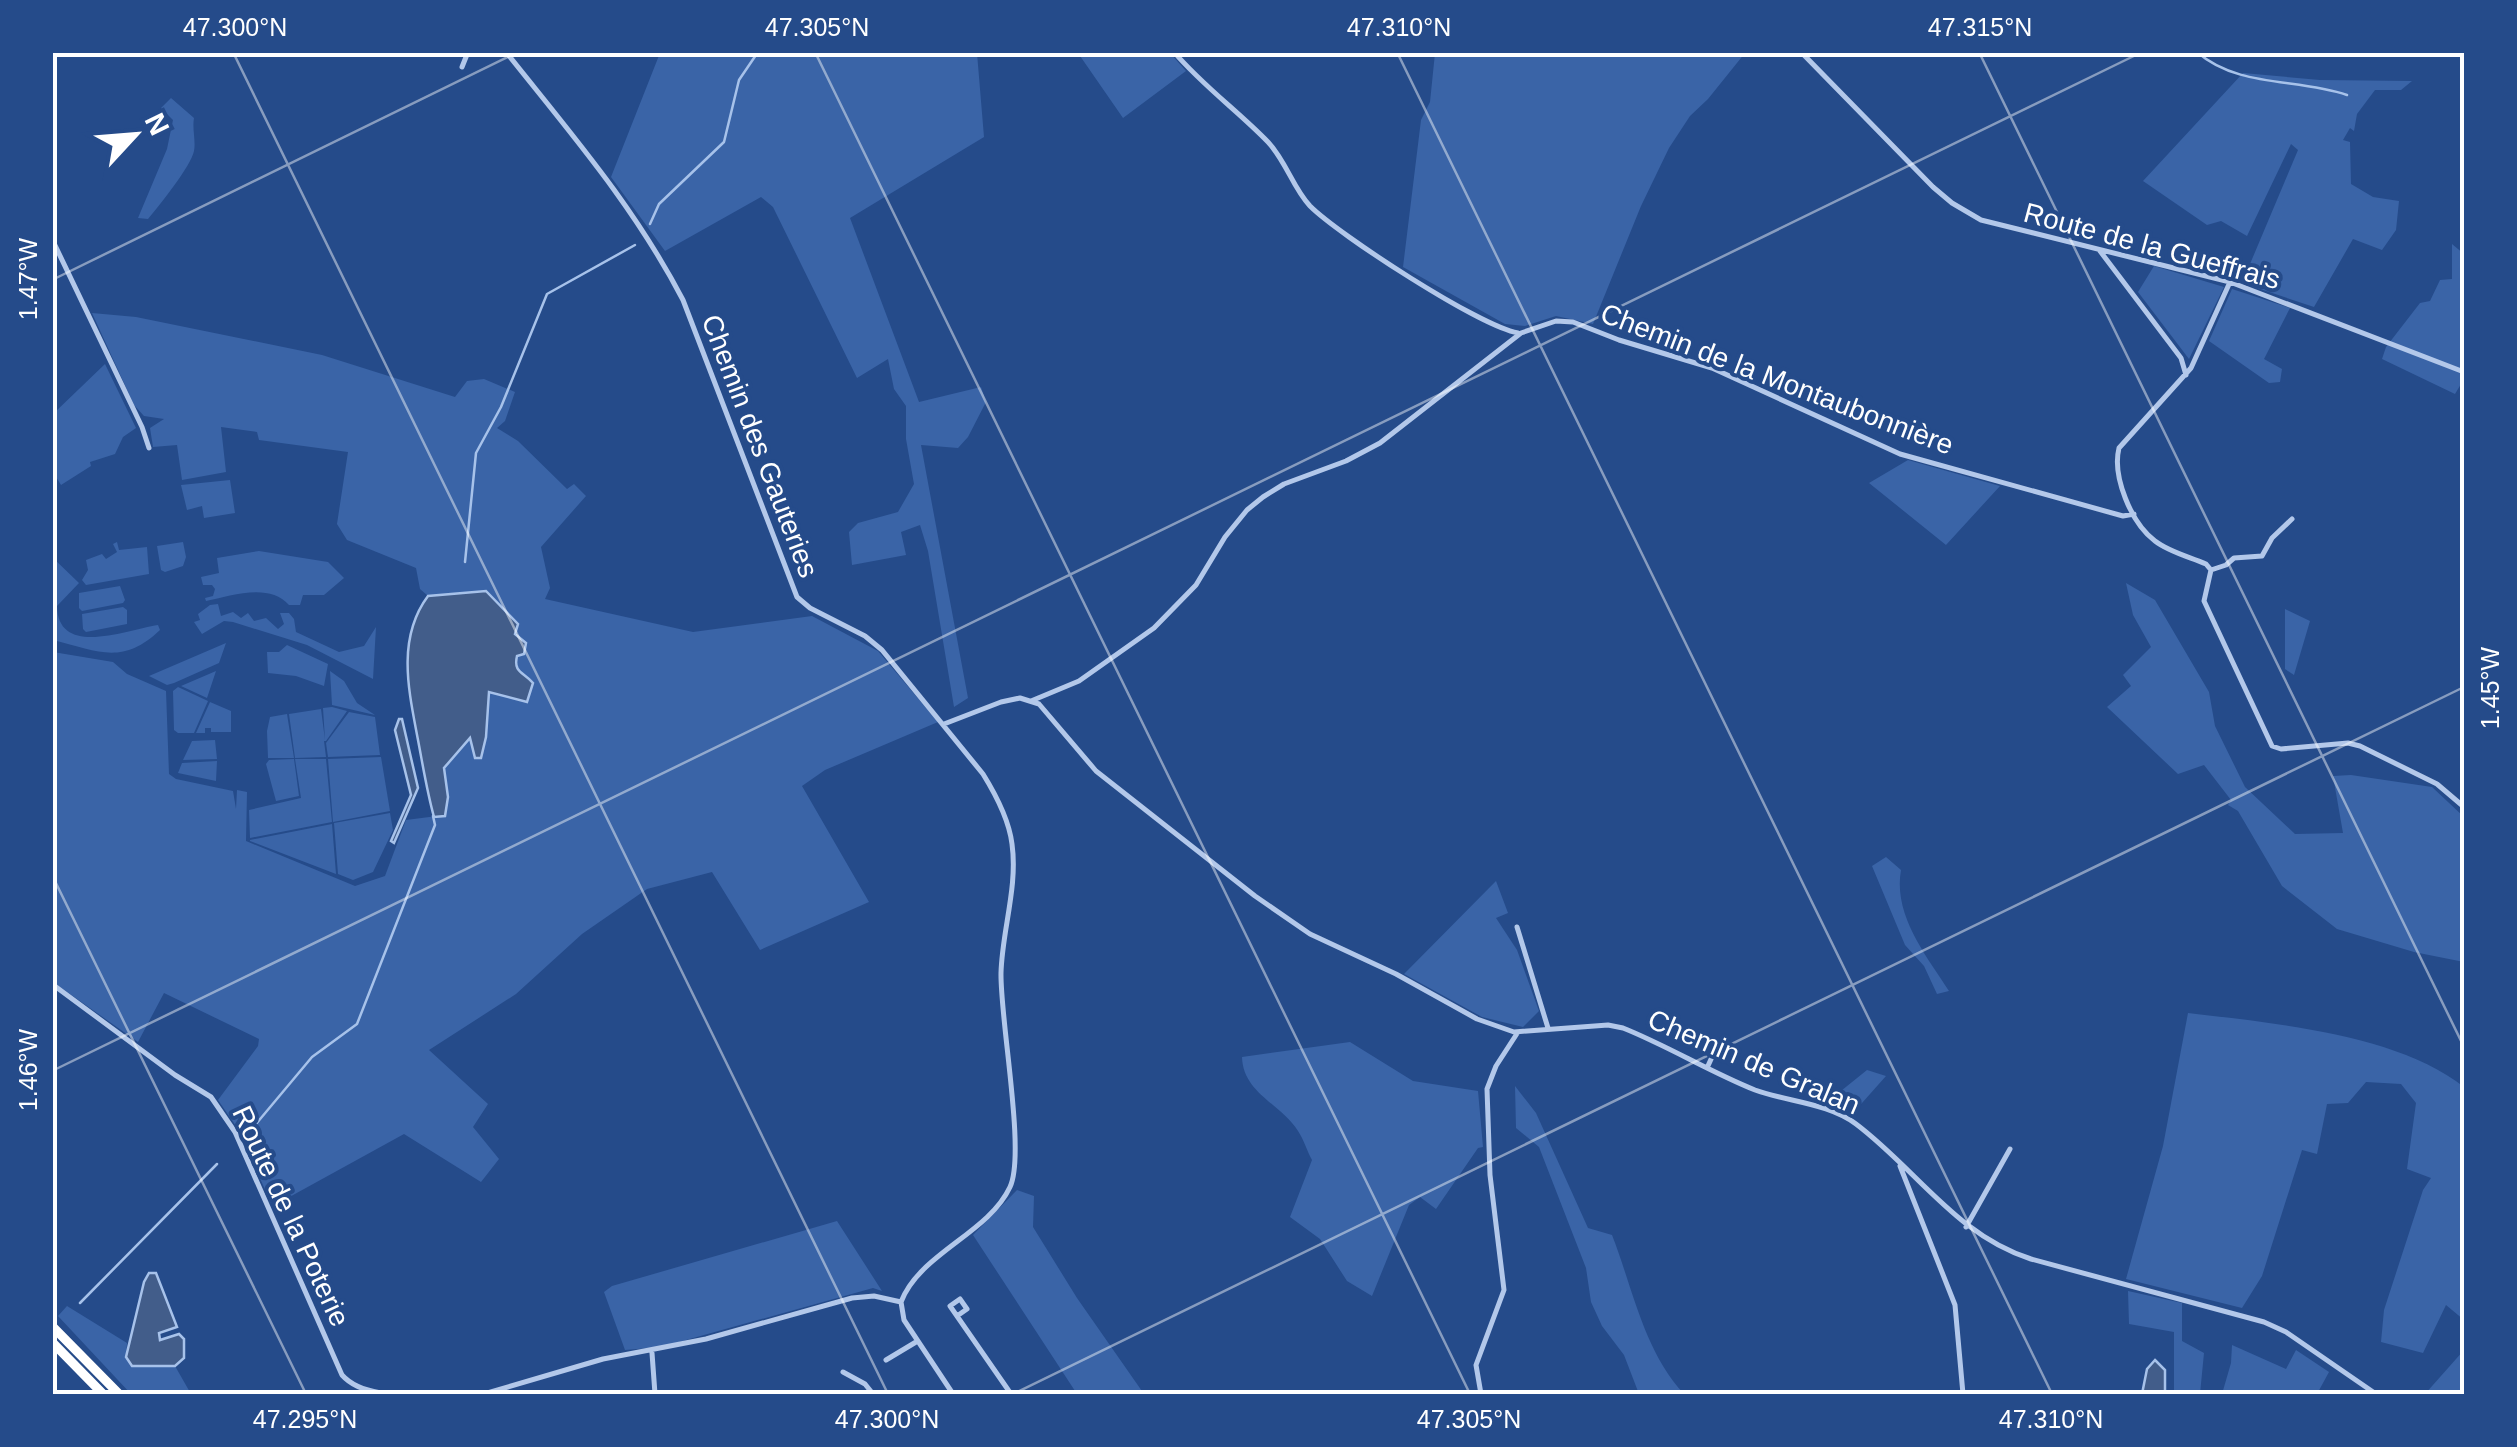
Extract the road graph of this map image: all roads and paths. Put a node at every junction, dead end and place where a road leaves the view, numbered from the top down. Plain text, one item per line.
1 (468, 52) edge
2 (506, 52) edge
3 (1174, 52) edge
4 (1802, 52) edge
5 (462, 67) dead end
6 (52, 239) edge
7 (2100, 249) junction
8 (2230, 282) junction
9 (1521, 333) junction
10 (2464, 372) edge
11 (2186, 375) junction
12 (149, 448) dead end
13 (2134, 514) junction
14 (2292, 519) dead end
15 (2211, 570) junction
16 (1031, 701) junction
17 (944, 724) junction
18 (2464, 806) edge
19 (1517, 926) dead end
20 (52, 984) edge
21 (1548, 1028) junction
22 (1518, 1032) junction
23 (1717, 1046) dead end
24 (1708, 1068) junction
25 (2010, 1149) dead end
26 (1898, 1163) junction
27 (1966, 1227) junction
28 (901, 1302) junction
29 (957, 1316) dead end
30 (52, 1326) edge
31 (52, 1342) edge
32 (916, 1342) junction
33 (652, 1352) junction
34 (886, 1360) dead end
35 (843, 1372) dead end
36 (103, 1394) edge
37 (119, 1394) edge
38 (448, 1394) edge
39 (484, 1394) edge
40 (656, 1394) edge
41 (874, 1394) edge
42 (953, 1394) edge
43 (1011, 1394) edge
44 (1481, 1394) edge
45 (1963, 1394) edge
46 (2376, 1394) edge

1 - 5 street
2 - 17 street, Chemin des Gauteries
3 - 9 street
4 - 7 street, Route de la Gueffrais
6 - 12 street
7 - 8 street, Route de la Gueffrais
7 - 11 street
8 - 10 street, Route de la Gueffrais
8 - 11 street
9 - 13 street, Chemin de la Montaubonnière
9 - 16 street
11 - 13 street
13 - 15 street
14 - 15 street
15 - 18 street
16 - 17 street
16 - 22 street, Chemin de Gralan
17 - 28 street, Chemin des Gauteries
19 - 21 street
20 - 38 street, Route de la Poterie
21 - 22 street, Chemin de Gralan
21 - 24 street, Chemin de Gralan
22 - 44 street
23 - 24 street
24 - 26 street, Chemin de Gralan
25 - 27 street
26 - 27 street, Chemin de Gralan
26 - 45 street
27 - 46 street, Chemin de Gralan
28 - 32 street
28 - 33 street
29 - 43 street
30 - 37 highway
31 - 36 highway
32 - 34 street
32 - 42 street
33 - 39 street
33 - 40 street
35 - 41 street

